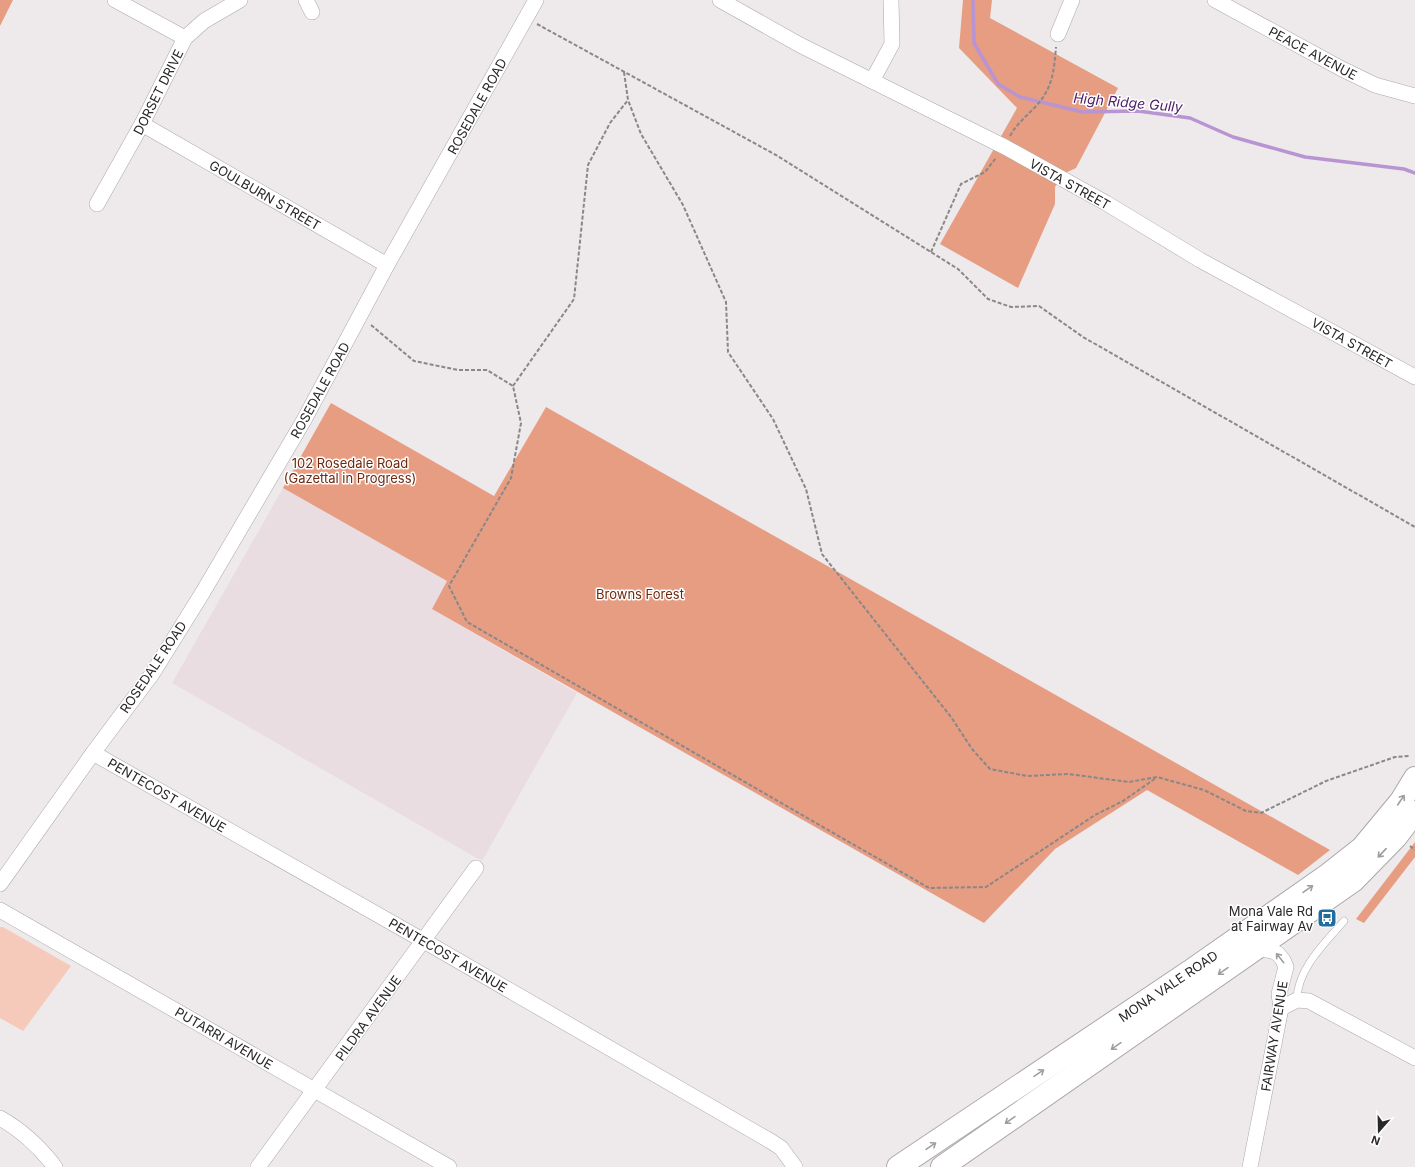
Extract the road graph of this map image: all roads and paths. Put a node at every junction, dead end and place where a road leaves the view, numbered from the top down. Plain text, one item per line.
1 (115, 0) edge
2 (240, 0) edge
3 (536, 0) edge
4 (720, 0) edge
5 (891, 0) edge
6 (1072, 0) edge
7 (1215, 0) edge
8 (526, 18) junction
9 (1058, 34) joint
10 (185, 38) junction
11 (624, 72) junction
12 (872, 81) junction
13 (1415, 96) edge
14 (628, 100) junction
15 (142, 124) junction
16 (1005, 147) junction
17 (97, 204) dead end
18 (932, 252) junction
19 (387, 265) junction
20 (360, 316) junction
21 (1415, 377) edge
22 (513, 386) junction
23 (1415, 527) edge
24 (93, 753) junction
25 (1410, 756) dead end
26 (1157, 777) junction
27 (1415, 778) edge
28 (1415, 812) edge
29 (476, 868) dead end
30 (0, 884) edge
31 (0, 910) edge
32 (1344, 921) dead end
33 (424, 941) junction
34 (1255, 948) junction
35 (1297, 1000) junction
36 (1281, 1008) junction
37 (1415, 1058) edge
38 (315, 1090) junction
39 (0, 1118) edge
40 (55, 1167) edge
41 (258, 1167) edge
42 (449, 1167) edge
43 (795, 1167) edge
44 (898, 1167) edge
45 (942, 1167) edge
46 (1250, 1167) edge

1 - 10 street
2 - 10 street, DORSET DRIVE
3 - 8 street, ROSEDALE ROAD
4 - 12 street, VISTA STREET
5 - 12 street
6 - 9 street
7 - 13 street, PEACE AVENUE
8 - 11 path
8 - 19 street, ROSEDALE ROAD
9 - 16 path
10 - 15 street, DORSET DRIVE
11 - 14 path
11 - 18 path
12 - 16 street, VISTA STREET
14 - 22 path
14 - 26 path
15 - 17 street, DORSET DRIVE
15 - 19 street, GOULBURN STREET
16 - 18 path
16 - 21 street, VISTA STREET
18 - 23 path
19 - 20 street, ROSEDALE ROAD
20 - 22 path
20 - 24 street, ROSEDALE ROAD
22 - 26 path
24 - 30 street, ROSEDALE ROAD
24 - 33 street, PENTECOST AVENUE
25 - 26 path
44 -> 27 highway, MONA VALE ROAD
28 -> 34 highway, MONA VALE ROAD
29 - 33 street, PILDRA AVENUE
31 - 38 street, PUTARRI AVENUE
32 - 35 lane
33 - 38 street, PILDRA AVENUE
33 - 43 street, PENTECOST AVENUE
36 -> 34 street, FAIRWAY AVENUE
34 -> 45 highway, MONA VALE ROAD
35 - 36 street
35 - 37 street
36 - 46 street, FAIRWAY AVENUE
38 - 41 street, PILDRA AVENUE
38 - 42 street, PUTARRI AVENUE
39 - 40 street

